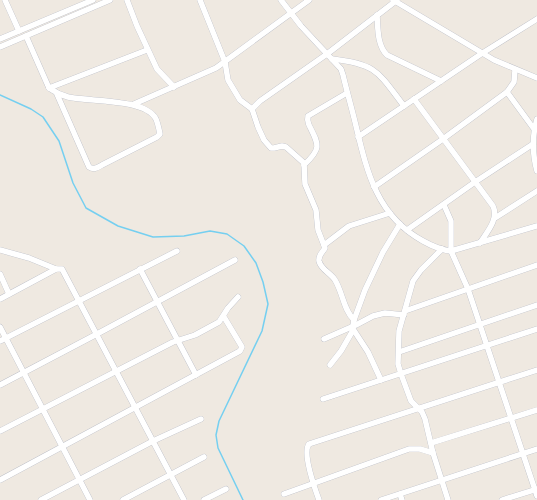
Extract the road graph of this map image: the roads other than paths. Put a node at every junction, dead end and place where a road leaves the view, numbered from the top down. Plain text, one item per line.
1 (5, 0) edge
2 (93, 0) edge
3 (110, 0) edge
4 (127, 0) edge
5 (200, 0) edge
6 (281, 0) edge
7 (309, 0) edge
8 (395, 0) edge
9 (290, 13) junction
10 (378, 15) junction
11 (537, 19) edge
12 (19, 31) junction
13 (26, 36) junction
14 (0, 39) edge
15 (0, 47) edge
16 (147, 50) junction
17 (327, 54) junction
18 (481, 54) junction
19 (332, 59) junction
20 (225, 62) junction
21 (515, 70) junction
22 (537, 78) edge
23 (441, 80) junction
24 (174, 87) junction
25 (49, 88) junction
26 (56, 92) junction
27 (507, 92) junction
28 (347, 93) junction
29 (414, 99) junction
30 (134, 104) junction
31 (404, 106) junction
32 (252, 110) junction
33 (537, 119) edge
34 (534, 129) junction
35 (358, 137) junction
36 (443, 139) junction
37 (533, 144) junction
38 (304, 165) junction
39 (537, 171) edge
40 (475, 182) junction
41 (374, 188) junction
42 (537, 191) edge
43 (444, 204) junction
44 (390, 213) junction
45 (495, 218) junction
46 (400, 224) junction
47 (537, 226) edge
48 (407, 230) junction
49 (480, 243) junction
50 (324, 244) junction
51 (0, 250) edge
52 (442, 250) junction
53 (177, 251) dead end
54 (451, 251) junction
55 (235, 260) dead end
56 (537, 265) edge
57 (140, 269) junction
58 (56, 270) junction
59 (0, 274) edge
60 (468, 289) junction
61 (9, 294) junction
62 (238, 297) dead end
63 (0, 299) edge
64 (80, 300) junction
65 (157, 302) junction
66 (537, 305) edge
67 (404, 313) junction
68 (224, 317) junction
69 (354, 320) junction
70 (480, 323) junction
71 (0, 327) edge
72 (353, 328) junction
73 (537, 329) edge
74 (97, 334) junction
75 (6, 338) junction
76 (324, 339) dead end
77 (178, 340) junction
78 (0, 342) edge
79 (488, 346) junction
80 (399, 352) junction
81 (330, 365) dead end
82 (537, 370) edge
83 (116, 371) junction
84 (23, 372) junction
85 (401, 374) junction
86 (196, 375) junction
87 (381, 380) junction
88 (499, 382) junction
89 (0, 384) edge
90 (323, 399) dead end
91 (136, 408) junction
92 (42, 409) junction
93 (419, 409) junction
94 (537, 410) edge
95 (512, 418) junction
96 (201, 419) dead end
97 (0, 431) edge
98 (153, 441) junction
99 (431, 443) junction
100 (62, 447) junction
101 (537, 449) edge
102 (433, 453) junction
103 (523, 453) junction
104 (204, 456) dead end
105 (170, 474) junction
106 (0, 480) edge
107 (79, 480) junction
108 (442, 480) junction
109 (314, 484) junction
110 (226, 489) dead end
111 (536, 491) edge
112 (284, 494) dead end
113 (400, 494) junction
114 (41, 500) edge
115 (90, 500) edge
116 (123, 500) edge
117 (184, 500) edge
118 (204, 500) edge
119 (319, 500) edge
120 (381, 500) edge
121 (402, 500) edge
122 (448, 500) edge
123 (502, 500) edge

1 - 12 street
2 - 12 street
3 - 13 street
4 - 16 street
5 - 20 street
6 - 9 street
7 - 9 street
8 - 10 street
8 - 18 street
9 - 17 street
9 - 20 street
10 - 17 street
10 - 23 street
11 - 18 street
12 - 14 street
13 - 15 street
13 - 25 street
16 - 24 street
16 - 25 street
17 - 19 street
17 - 32 street
18 - 21 street
18 - 23 street
19 - 28 street
19 - 31 street
20 - 24 street
20 - 32 street
21 - 22 street
21 - 27 street
23 - 29 street
24 - 30 street
25 - 26 street
26 - 30 street
26 - 30 street
27 - 34 street
27 - 36 street
28 - 35 street
28 - 38 street
29 - 31 street
29 - 36 street
31 - 35 street
32 - 38 street
33 - 34 street
34 - 37 street
35 - 41 street
36 - 40 street
36 - 41 street
37 - 39 street
37 - 40 street
38 - 50 street
40 - 43 street
40 - 45 street
41 - 44 street
42 - 45 street
43 - 48 street
43 - 54 street
44 - 46 street
44 - 50 street
45 - 49 street
46 - 48 street
46 - 69 street
47 - 49 street
48 - 52 street
49 - 54 street
50 - 69 street
51 - 58 street
52 - 54 street
52 - 67 street
53 - 57 street
54 - 60 street
55 - 65 street
56 - 60 street
57 - 64 street
57 - 65 street
58 - 61 street
58 - 64 street
59 - 61 street
60 - 67 street
60 - 70 street
61 - 63 street
62 - 68 street
64 - 74 street
64 - 75 street
65 - 74 street
65 - 77 street
66 - 70 street
67 - 72 street
67 - 80 street
68 - 77 street
68 - 86 street
69 - 72 street
70 - 79 street
70 - 80 street
71 - 75 street
72 - 76 street
72 - 81 street
72 - 87 street
73 - 79 street
74 - 83 street
74 - 84 street
75 - 78 street
75 - 84 street
77 - 83 street
77 - 86 street
79 - 85 street
79 - 88 street
80 - 85 street
82 - 88 street
83 - 91 street
83 - 92 street
84 - 89 street
84 - 92 street
85 - 87 street
85 - 93 street
86 - 91 street
87 - 90 street
88 - 93 street
88 - 95 street
91 - 98 street
91 - 100 street
92 - 97 street
92 - 100 street
93 - 99 street
93 - 109 street
94 - 95 street
95 - 99 street
95 - 103 street
96 - 98 street
98 - 105 street
98 - 107 street
99 - 102 street
100 - 106 street
100 - 107 street
101 - 103 street
102 - 108 street
102 - 109 street
103 - 108 street
103 - 111 street
104 - 105 street
105 - 116 street
105 - 117 street
107 - 114 street
107 - 115 street
108 - 113 street
108 - 122 street
109 - 112 street
109 - 119 street
110 - 118 street
111 - 123 street
113 - 120 street
113 - 121 street

